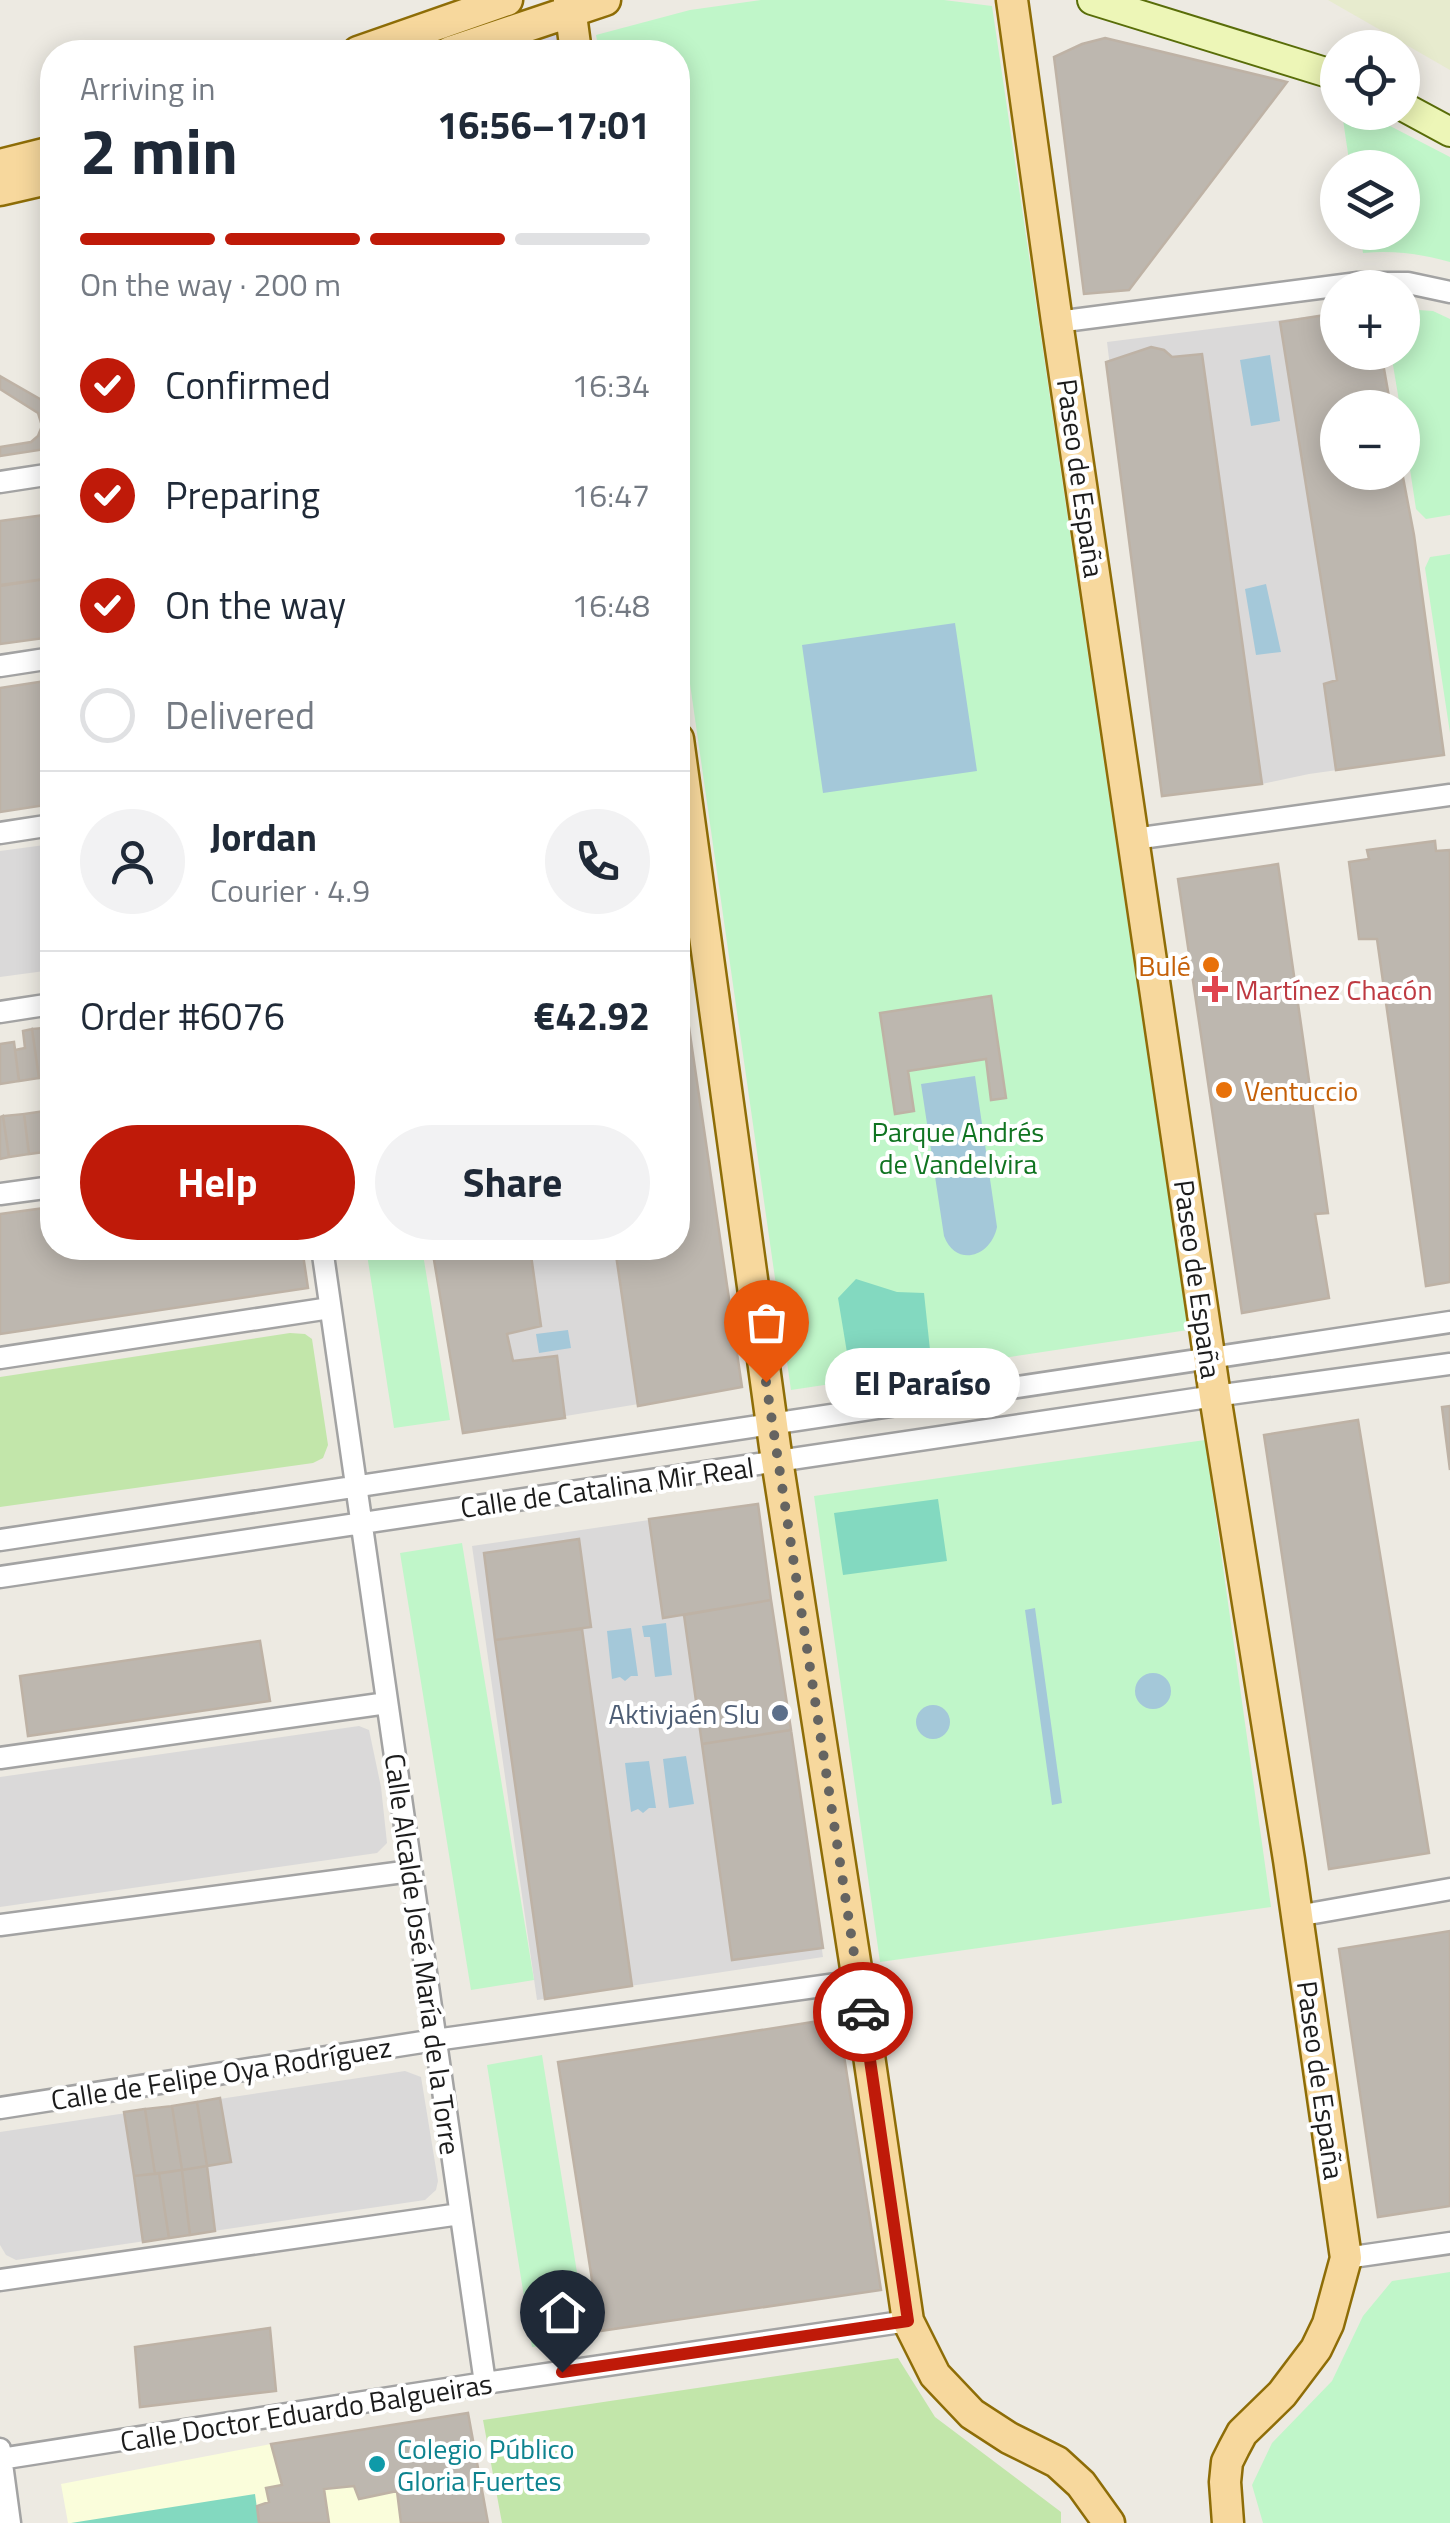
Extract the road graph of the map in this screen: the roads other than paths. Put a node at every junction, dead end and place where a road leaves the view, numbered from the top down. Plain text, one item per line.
1 (507, 0) edge
2 (605, 0) edge
3 (1012, 0) edge
4 (1092, 0) edge
5 (570, 6) edge
6 (392, 40) edge
7 (491, 40) edge
8 (574, 40) edge
9 (1320, 70) edge
10 (1420, 116) edge
11 (1450, 132) edge
12 (40, 155) edge
13 (0, 165) edge
14 (40, 181) edge
15 (0, 190) edge
16 (1450, 292) edge
17 (1057, 322) junction
18 (40, 476) edge
19 (0, 482) edge
20 (40, 660) edge
21 (0, 666) edge
22 (1450, 794) edge
23 (40, 827) edge
24 (0, 833) edge
25 (1134, 839) junction
26 (690, 918) edge
27 (40, 1006) edge
28 (0, 1012) edge
29 (40, 1189) edge
30 (0, 1194) edge
31 (324, 1260) edge
32 (330, 1308) junction
33 (1450, 1322) edge
34 (0, 1358) edge
35 (1210, 1360) junction
36 (1450, 1364) edge
37 (1215, 1396) junction
38 (772, 1425) junction
39 (778, 1462) junction
40 (356, 1487) junction
41 (361, 1524) junction
42 (0, 1540) edge
43 (0, 1578) edge
44 (387, 1702) junction
45 (0, 1758) edge
46 (411, 1871) junction
47 (1450, 1889) edge
48 (1297, 1916) junction
49 (0, 1925) edge
50 (858, 1981) junction
51 (435, 2040) junction
52 (0, 2108) edge
53 (460, 2214) junction
54 (1450, 2243) edge
55 (1346, 2258) junction
56 (0, 2280) edge
57 (908, 2321) junction
58 (485, 2383) junction
59 (0, 2456) edge
60 (10, 2523) edge
61 (1110, 2523) edge
62 (1228, 2523) edge

1 - 6 main road
2 - 5 main road
3 - 17 main road, Paseo de España
4 - 9 street
5 - 7 main road
5 - 8 main road
10 - 11 street
12 - 13 main road
14 - 15 main road
16 - 17 street
17 - 25 main road, Paseo de España
18 - 19 street
20 - 21 street
22 - 25 street
23 - 24 street
25 - 35 main road, Paseo de España
26 - 38 main road
27 - 28 street
29 - 30 street
31 - 32 street, Calle Alcalde José María de la Torre
32 - 34 street
32 - 40 street, Calle Alcalde José María de la Torre
33 - 35 street, Calle de Catalina Mir Real
35 - 37 main road, Paseo de España
35 - 38 street, Calle de Catalina Mir Real
36 - 37 street, Calle de Catalina Mir Real
37 - 39 street, Calle de Catalina Mir Real
37 - 48 main road, Paseo de España
38 - 39 main road
38 - 40 street, Calle de Catalina Mir Real
39 - 41 street, Calle de Catalina Mir Real
39 - 50 main road
40 - 41 street, Calle Alcalde José María de la Torre
40 - 42 street, Calle de Catalina Mir Real
41 - 43 street, Calle de Catalina Mir Real
41 - 44 street, Calle Alcalde José María de la Torre
44 - 45 street
44 - 46 street, Calle Alcalde José María de la Torre
46 - 49 street
46 - 51 street, Calle Alcalde José María de la Torre
47 - 48 street
48 - 55 main road, Paseo de España
50 - 51 street, Calle de Felipe Oya Rodríguez
50 - 57 main road
51 - 52 street, Calle de Felipe Oya Rodríguez
51 - 53 street, Calle Alcalde José María de la Torre
53 - 56 street
53 - 58 street, Calle Alcalde José María de la Torre
54 - 55 street
55 - 62 main road, Paseo de España
57 - 58 street, Calle Doctor Eduardo Balgueiras
57 - 61 main road
58 - 59 street, Calle Doctor Eduardo Balgueiras
59 - 60 street

